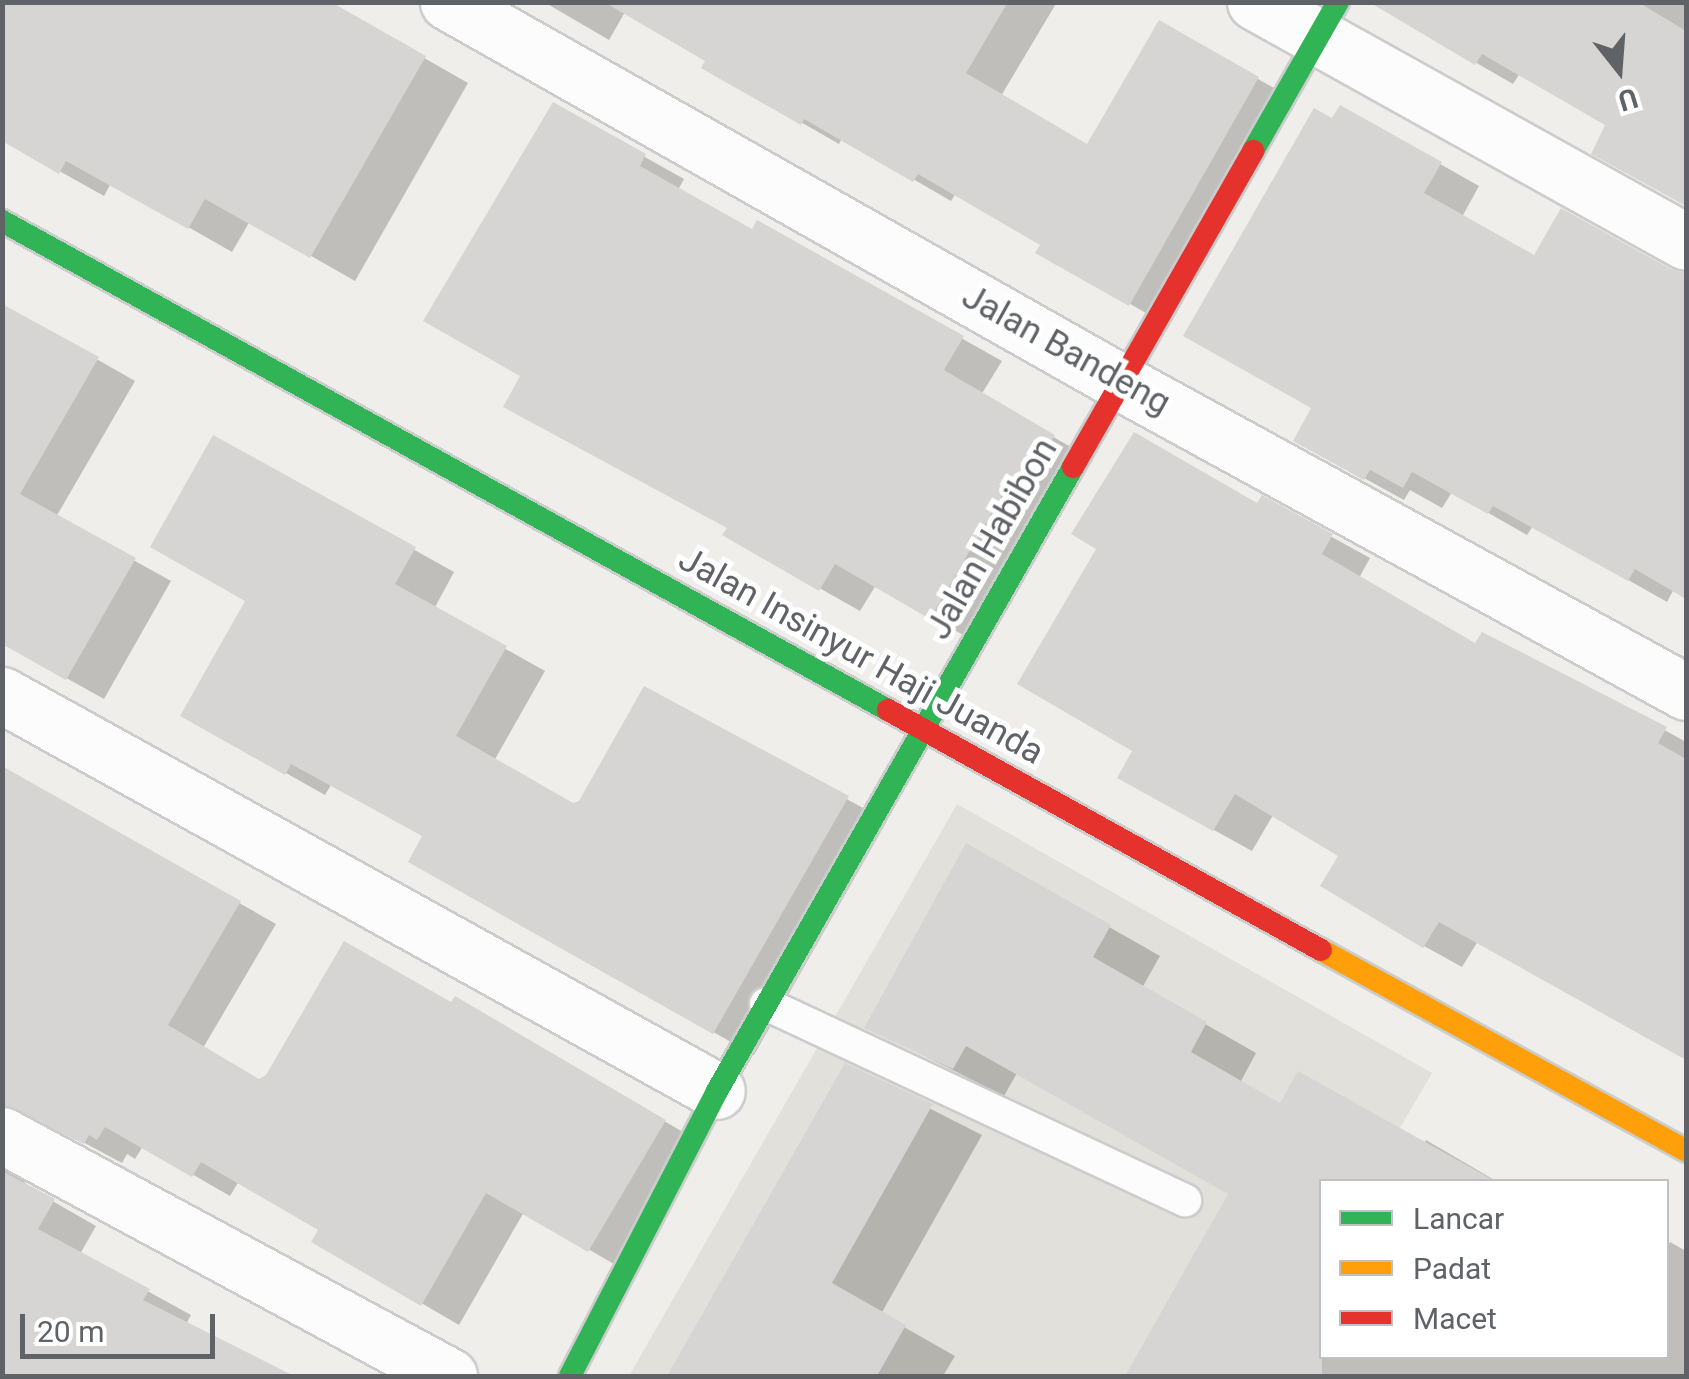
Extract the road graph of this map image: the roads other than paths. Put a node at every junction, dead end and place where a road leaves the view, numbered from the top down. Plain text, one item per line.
1 (448, 2) edge
2 (1255, 2) edge
3 (1327, 20) edge
4 (2, 221) edge
5 (1686, 242) edge
6 (1122, 383) junction
7 (1686, 692) edge
8 (2, 695) edge
9 (922, 730) junction
10 (766, 1004) junction
11 (717, 1090) junction
12 (2, 1136) edge
13 (1686, 1152) edge
14 (1185, 1200) dead end
15 (449, 1376) edge
16 (570, 1376) edge

1 - 6 street, Jalan Bandeng
2 - 3 street
3 - 5 street
3 - 6 street, Jalan Habibon
4 - 9 street, Jalan Insinyur Haji Juanda
6 - 7 street, Jalan Bandeng
6 - 9 street, Jalan Habibon
8 - 11 street
9 - 10 street, Jalan Habibon
9 - 13 street, Jalan Insinyur Haji Juanda
10 - 11 street, Jalan Habibon
10 - 14 lane
11 - 16 street, Jalan Habibon
12 - 15 street

